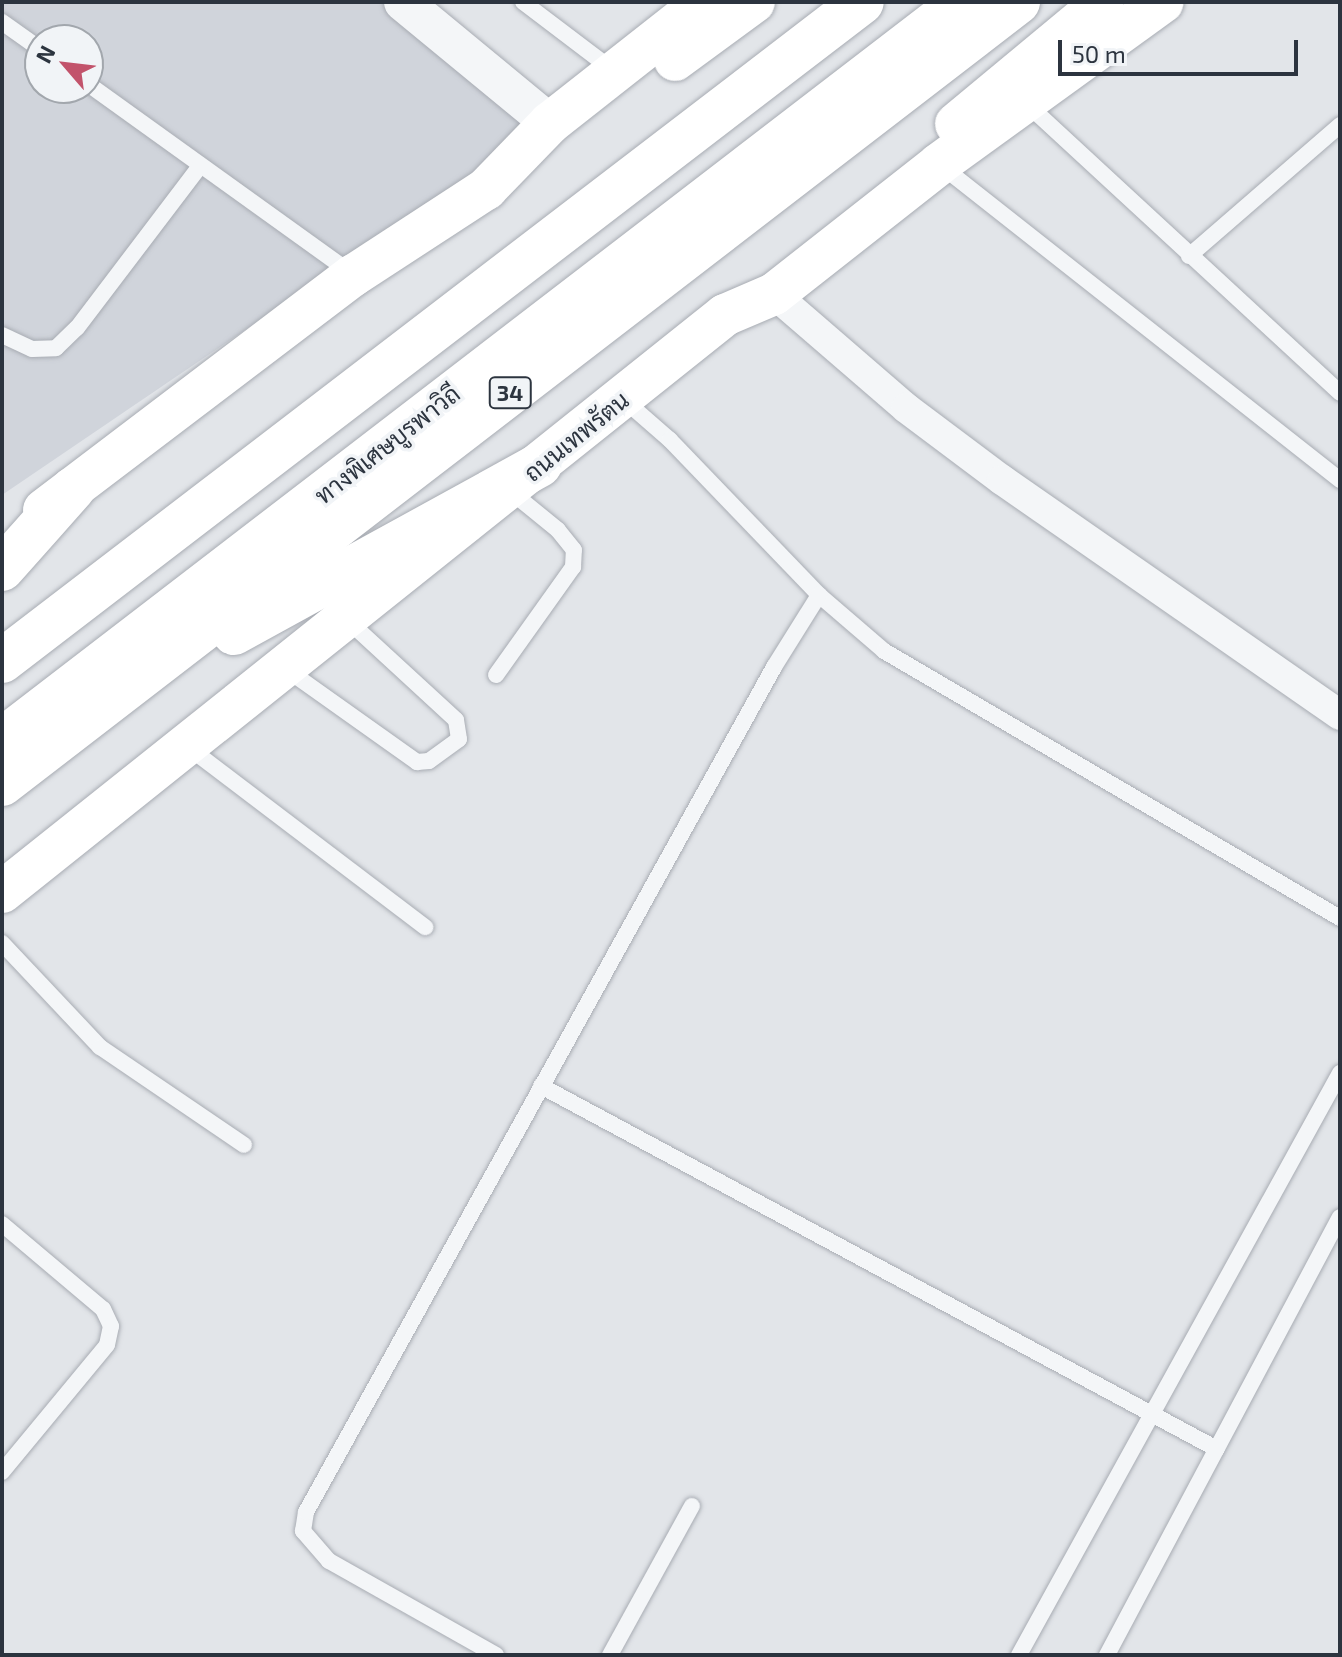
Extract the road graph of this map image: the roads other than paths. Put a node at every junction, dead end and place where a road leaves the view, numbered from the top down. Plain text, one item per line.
1 (403, 2) edge
2 (523, 2) edge
3 (704, 2) edge
4 (754, 2) edge
5 (836, 2) edge
6 (862, 2) edge
7 (962, 2) edge
8 (1018, 2) edge
9 (1103, 2) edge
10 (1163, 2) edge
11 (2, 22) edge
12 (24, 38) edge
13 (614, 71) junction
14 (104, 96) edge
15 (1027, 104) junction
16 (550, 123) junction
17 (1340, 125) edge
18 (939, 164) junction
19 (200, 166) junction
20 (486, 189) junction
21 (1189, 256) junction
22 (354, 275) junction
23 (774, 294) junction
24 (725, 315) junction
25 (2, 335) edge
26 (1340, 393) edge
27 (623, 399) junction
28 (525, 478) junction
29 (1340, 480) edge
30 (73, 489) junction
31 (2, 543) edge
32 (2, 569) edge
33 (819, 595) junction
34 (346, 619) junction
35 (2, 641) edge
36 (2, 661) edge
37 (285, 668) junction
38 (496, 675) dead end
39 (110, 701) junction
40 (1340, 715) edge
41 (2, 740) edge
42 (186, 746) junction
43 (2, 784) edge
44 (2, 892) edge
45 (1340, 918) edge
46 (425, 927) dead end
47 (2, 943) edge
48 (1340, 1073) edge
49 (541, 1086) junction
50 (244, 1145) dead end
51 (1340, 1217) edge
52 (2, 1224) edge
53 (1151, 1414) junction
54 (1217, 1449) junction
55 (2, 1472) edge
56 (692, 1506) dead end
57 (496, 1655) edge
58 (610, 1655) edge
59 (1019, 1655) edge
60 (1107, 1655) edge

1 - 16 street
2 - 13 lane
3 - 13 main road
4 - 20 main road
5 - 35 highway
6 - 36 highway
7 - 41 highway, ทางพิเศษบูรพาวิถี
8 - 39 highway, 34
9 - 24 main road
10 - 15 main road, ถนนเทพรัตน
11 - 12 lane
13 - 16 main road
14 - 19 lane
15 - 18 main road, ถนนเทพรัตน
15 - 21 lane
16 - 20 main road
17 - 21 lane
18 - 23 main road, ถนนเทพรัตน
18 - 29 lane
19 - 22 lane
19 - 25 lane
20 - 22 main road
21 - 26 lane
22 - 30 main road
23 - 24 main road, ถนนเทพรัตน
23 - 40 street
24 - 27 main road, ถนนเทพรัตน
27 - 28 main road, ถนนเทพรัตน
27 - 33 lane
28 - 34 main road, ถนนเทพรัตน
28 - 38 lane
28 - 39 highway
30 - 31 main road
30 - 32 highway
33 - 45 lane
33 - 49 lane
34 - 37 main road, ถนนเทพรัตน
34 - 37 lane
37 - 42 main road, ถนนเทพรัตน
39 - 43 highway, 34
42 - 44 main road, ถนนเทพรัตน
42 - 46 lane
47 - 50 lane
48 - 53 lane
49 - 53 lane
49 - 57 lane
51 - 54 lane
52 - 55 lane
53 - 54 lane
53 - 59 lane
54 - 60 lane
56 - 58 lane

